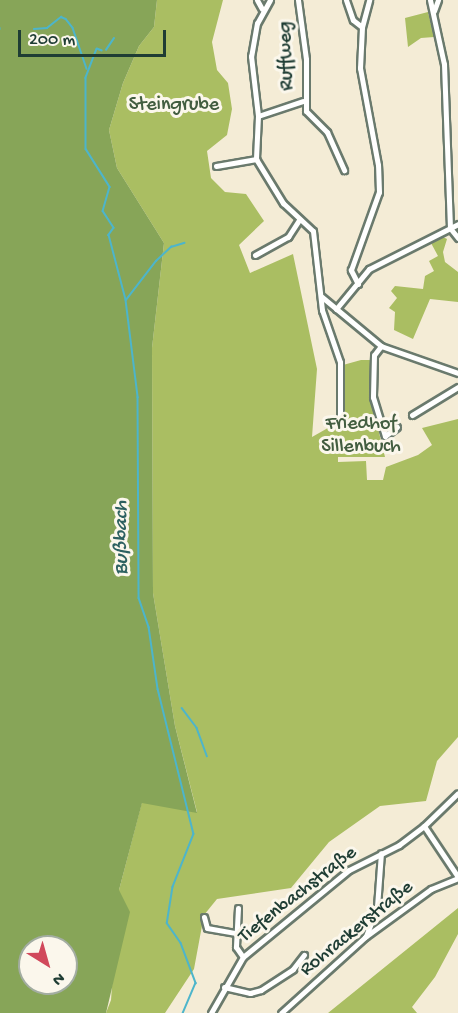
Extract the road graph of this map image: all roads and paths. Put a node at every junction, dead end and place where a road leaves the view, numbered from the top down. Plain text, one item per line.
1 (257, 0) edge
2 (270, 0) edge
3 (298, 0) edge
4 (346, 0) edge
5 (369, 0) edge
6 (430, 0) edge
7 (438, 0) edge
8 (262, 9) junction
9 (433, 13) junction
10 (362, 27) junction
11 (303, 100) junction
12 (258, 116) junction
13 (256, 159) junction
14 (216, 166) dead end
15 (344, 170) dead end
16 (299, 220) junction
17 (458, 224) edge
18 (450, 228) junction
19 (458, 237) edge
20 (255, 255) dead end
21 (358, 284) junction
22 (322, 297) junction
23 (336, 309) junction
24 (381, 346) junction
25 (458, 373) edge
26 (458, 387) edge
27 (412, 415) dead end
28 (340, 423) dead end
29 (397, 427) dead end
30 (458, 793) edge
31 (424, 826) junction
32 (381, 853) junction
33 (458, 878) edge
34 (238, 908) dead end
35 (204, 917) dead end
36 (235, 933) junction
37 (365, 937) junction
38 (303, 955) dead end
39 (243, 957) junction
40 (224, 987) junction
41 (211, 1013) edge
42 (281, 1013) edge

1 - 8 street
2 - 8 street
3 - 11 street, Ruffweg
4 - 10 street
5 - 10 street
6 - 9 street
7 - 9 street
8 - 12 street
9 - 18 street
10 - 21 street
11 - 12 street
11 - 15 street, Ruffweg
12 - 13 street
13 - 14 street
13 - 16 street
16 - 20 street
16 - 22 street
17 - 18 street
18 - 19 street
18 - 21 street
21 - 23 street
22 - 23 street
22 - 28 street
23 - 24 street
24 - 25 street
24 - 29 street
26 - 27 street
30 - 31 street, Tiefenbachstraße
31 - 32 street, Tiefenbachstraße
31 - 33 street
32 - 37 street
32 - 39 street, Tiefenbachstraße
33 - 37 street, Rohrackerstraße
34 - 36 street
35 - 36 street
36 - 39 street
37 - 42 street, Rohrackerstraße
38 - 40 street
39 - 40 street, Tiefenbachstraße
40 - 41 street, Tiefenbachstraße

